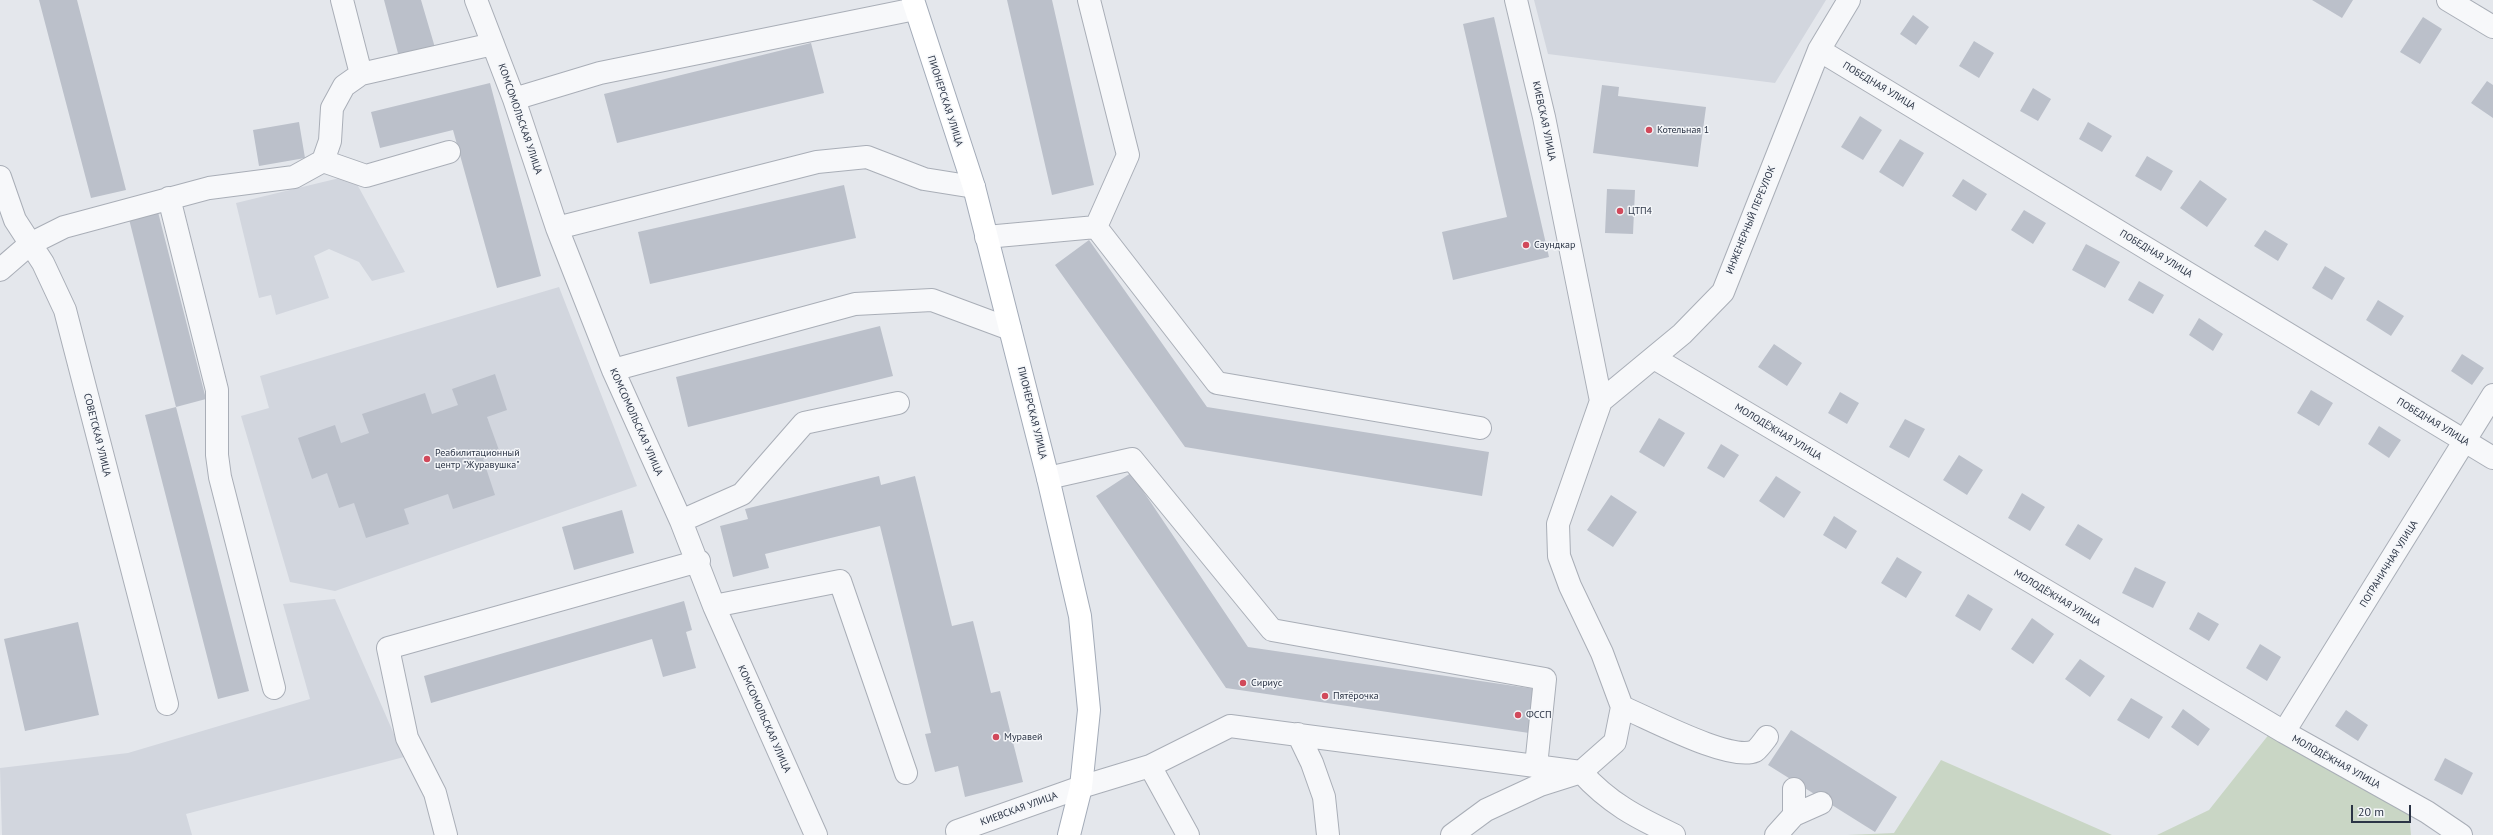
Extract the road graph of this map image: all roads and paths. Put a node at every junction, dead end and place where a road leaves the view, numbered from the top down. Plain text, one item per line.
1 (342, 0) edge
2 (476, 0) edge
3 (1089, 0) edge
4 (1516, 0) edge
5 (1849, 0) edge
6 (2448, 0) edge
7 (914, 4) edge
8 (2493, 27) edge
9 (494, 44) junction
10 (1819, 50) junction
11 (361, 74) junction
12 (514, 99) junction
13 (449, 152) dead end
14 (322, 161) junction
15 (0, 178) edge
16 (974, 187) junction
17 (169, 198) junction
18 (1096, 226) junction
19 (557, 228) junction
20 (986, 237) junction
21 (30, 244) junction
22 (0, 270) edge
23 (1010, 329) junction
24 (1654, 358) junction
25 (613, 370) junction
26 (2493, 395) edge
27 (1601, 401) junction
28 (898, 403) dead end
29 (1480, 428) dead end
30 (2465, 441) junction
31 (2493, 458) edge
32 (1048, 478) junction
33 (681, 521) junction
34 (699, 561) junction
35 (714, 606) junction
36 (274, 688) dead end
37 (167, 704) dead end
38 (1622, 707) junction
39 (2284, 732) junction
40 (1298, 734) junction
41 (1767, 737) dead end
42 (1150, 766) junction
43 (1536, 766) junction
44 (1580, 772) junction
45 (906, 773) dead end
46 (1081, 787) junction
47 (1794, 789) dead end
48 (1821, 803) dead end
49 (1794, 815) junction
50 (957, 831) dead end
51 (446, 835) edge
52 (816, 835) edge
53 (1069, 835) edge
54 (1188, 835) edge
55 (1328, 835) edge
56 (1452, 835) edge
57 (1674, 835) edge
58 (1776, 835) edge
59 (2461, 835) edge

1 - 11 street
2 - 9 street, КОМСОМОЛЬСКАЯ УЛИЦА
3 - 18 street
4 - 27 street, КИЕВСКАЯ УЛИЦА
5 - 10 street, ИНЖЕНЕРНЫЙ ПЕРЕУЛОК
6 - 8 street
7 - 12 street
7 - 16 main road, ПИОНЕРСКАЯ УЛИЦА
9 - 11 street
9 - 12 street, КОМСОМОЛЬСКАЯ УЛИЦА
10 - 24 street, ИНЖЕНЕРНЫЙ ПЕРЕУЛОК
10 - 30 street, ПОБЕДНАЯ УЛИЦА
11 - 14 street
12 - 19 street, КОМСОМОЛЬСКАЯ УЛИЦА
13 - 14 street
14 - 17 street
15 - 21 street, СОВЕТСКАЯ УЛИЦА
16 - 19 street
16 - 20 main road, ПИОНЕРСКАЯ УЛИЦА
17 - 21 street
17 - 36 street
18 - 20 street
18 - 29 street
19 - 25 street, КОМСОМОЛЬСКАЯ УЛИЦА
20 - 23 main road, ПИОНЕРСКАЯ УЛИЦА
21 - 22 street
21 - 37 street, СОВЕТСКАЯ УЛИЦА
23 - 25 street
23 - 32 main road, ПИОНЕРСКАЯ УЛИЦА
24 - 27 street, ИНЖЕНЕРНЫЙ ПЕРЕУЛОК
24 - 39 street, МОЛОДЁЖНАЯ УЛИЦА
25 - 33 street, КОМСОМОЛЬСКАЯ УЛИЦА
26 - 30 street, ПОГРАНИЧНАЯ УЛИЦА
27 - 38 street
28 - 33 street
30 - 31 street, ПОБЕДНАЯ УЛИЦА
30 - 39 street, ПОГРАНИЧНАЯ УЛИЦА
32 - 43 street
32 - 46 main road, ПИОНЕРСКАЯ УЛИЦА
33 - 34 street, КОМСОМОЛЬСКАЯ УЛИЦА
34 - 35 street, КОМСОМОЛЬСКАЯ УЛИЦА
34 - 51 street
35 - 45 street
35 - 52 street, КОМСОМОЛЬСКАЯ УЛИЦА
38 - 41 street
38 - 44 street
39 - 59 street, МОЛОДЁЖНАЯ УЛИЦА
40 - 42 street, КИЕВСКАЯ УЛИЦА
40 - 43 street, КИЕВСКАЯ УЛИЦА
40 - 55 street
42 - 46 street, КИЕВСКАЯ УЛИЦА
42 - 54 street
43 - 44 street, КИЕВСКАЯ УЛИЦА
44 - 56 street
44 - 57 street
46 - 50 street, КИЕВСКАЯ УЛИЦА
46 - 53 main road, ПИОНЕРСКАЯ УЛИЦА
47 - 49 street
48 - 49 street
49 - 58 street

